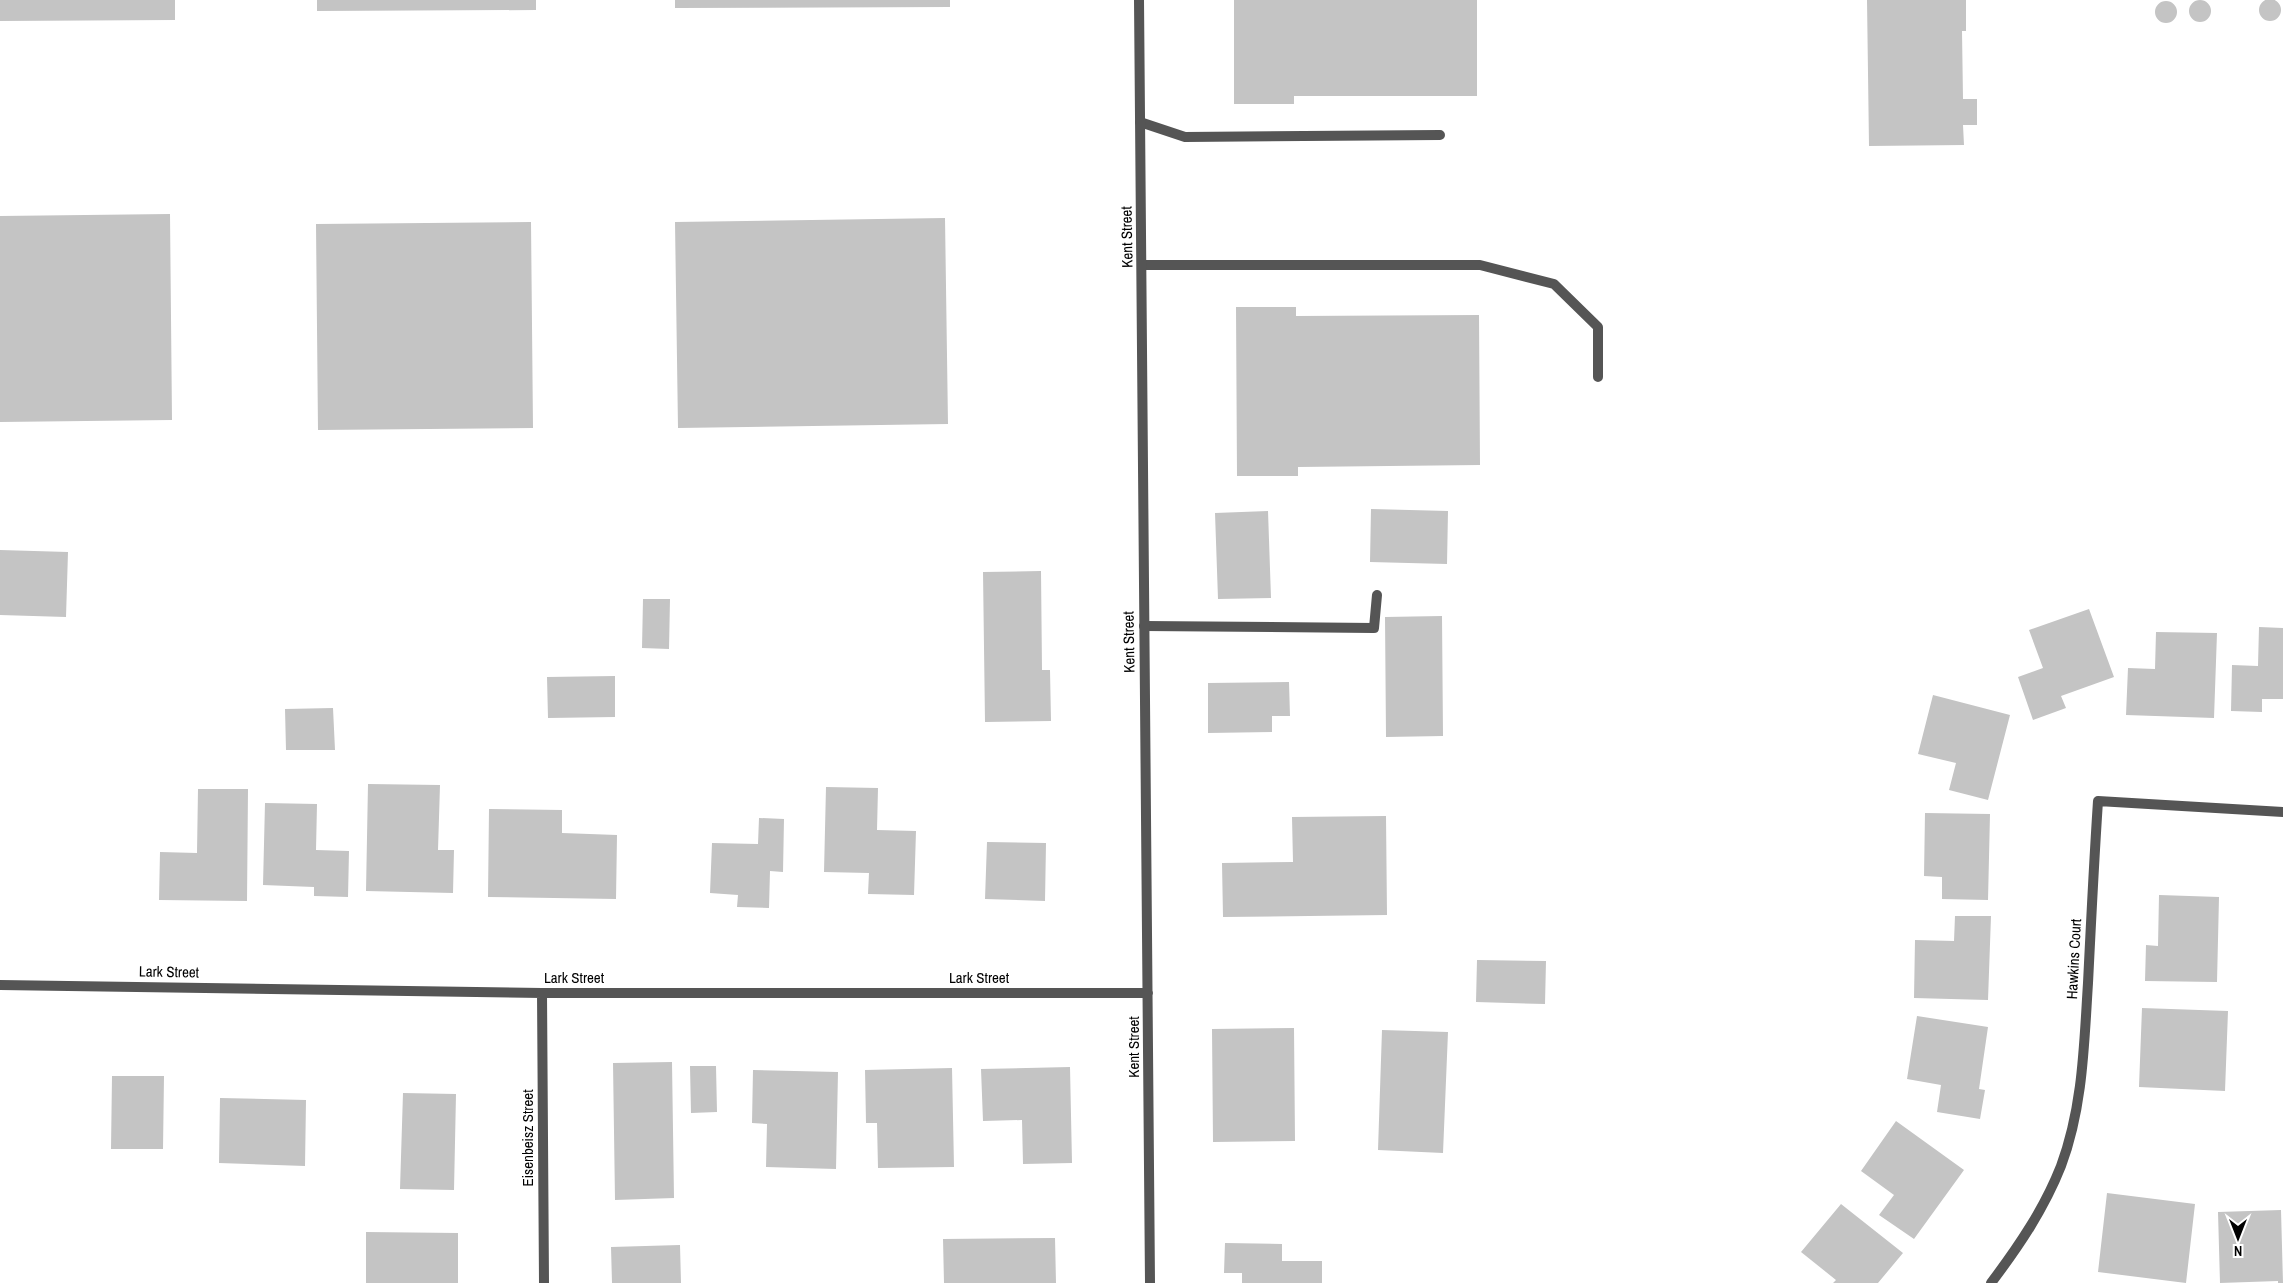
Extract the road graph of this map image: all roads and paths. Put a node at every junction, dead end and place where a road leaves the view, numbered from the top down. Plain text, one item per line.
1 (1140, 0) edge
2 (1140, 122) junction
3 (1440, 135) dead end
4 (1142, 265) junction
5 (1598, 377) dead end
6 (1377, 595) dead end
7 (1144, 626) junction
8 (2283, 812) edge
9 (0, 985) edge
10 (542, 993) junction
11 (1148, 993) junction
12 (544, 1283) edge
13 (1150, 1283) edge
14 (1992, 1283) edge

1 - 2 street, Kent Street
2 - 3 street
2 - 4 street, Kent Street
4 - 5 street
4 - 7 street, Kent Street
6 - 7 street
7 - 11 street, Kent Street
8 - 14 street, Hawkins Court
9 - 10 street, Lark Street
10 - 11 street, Lark Street
10 - 12 street, Eisenbeisz Street
11 - 13 street, Kent Street

